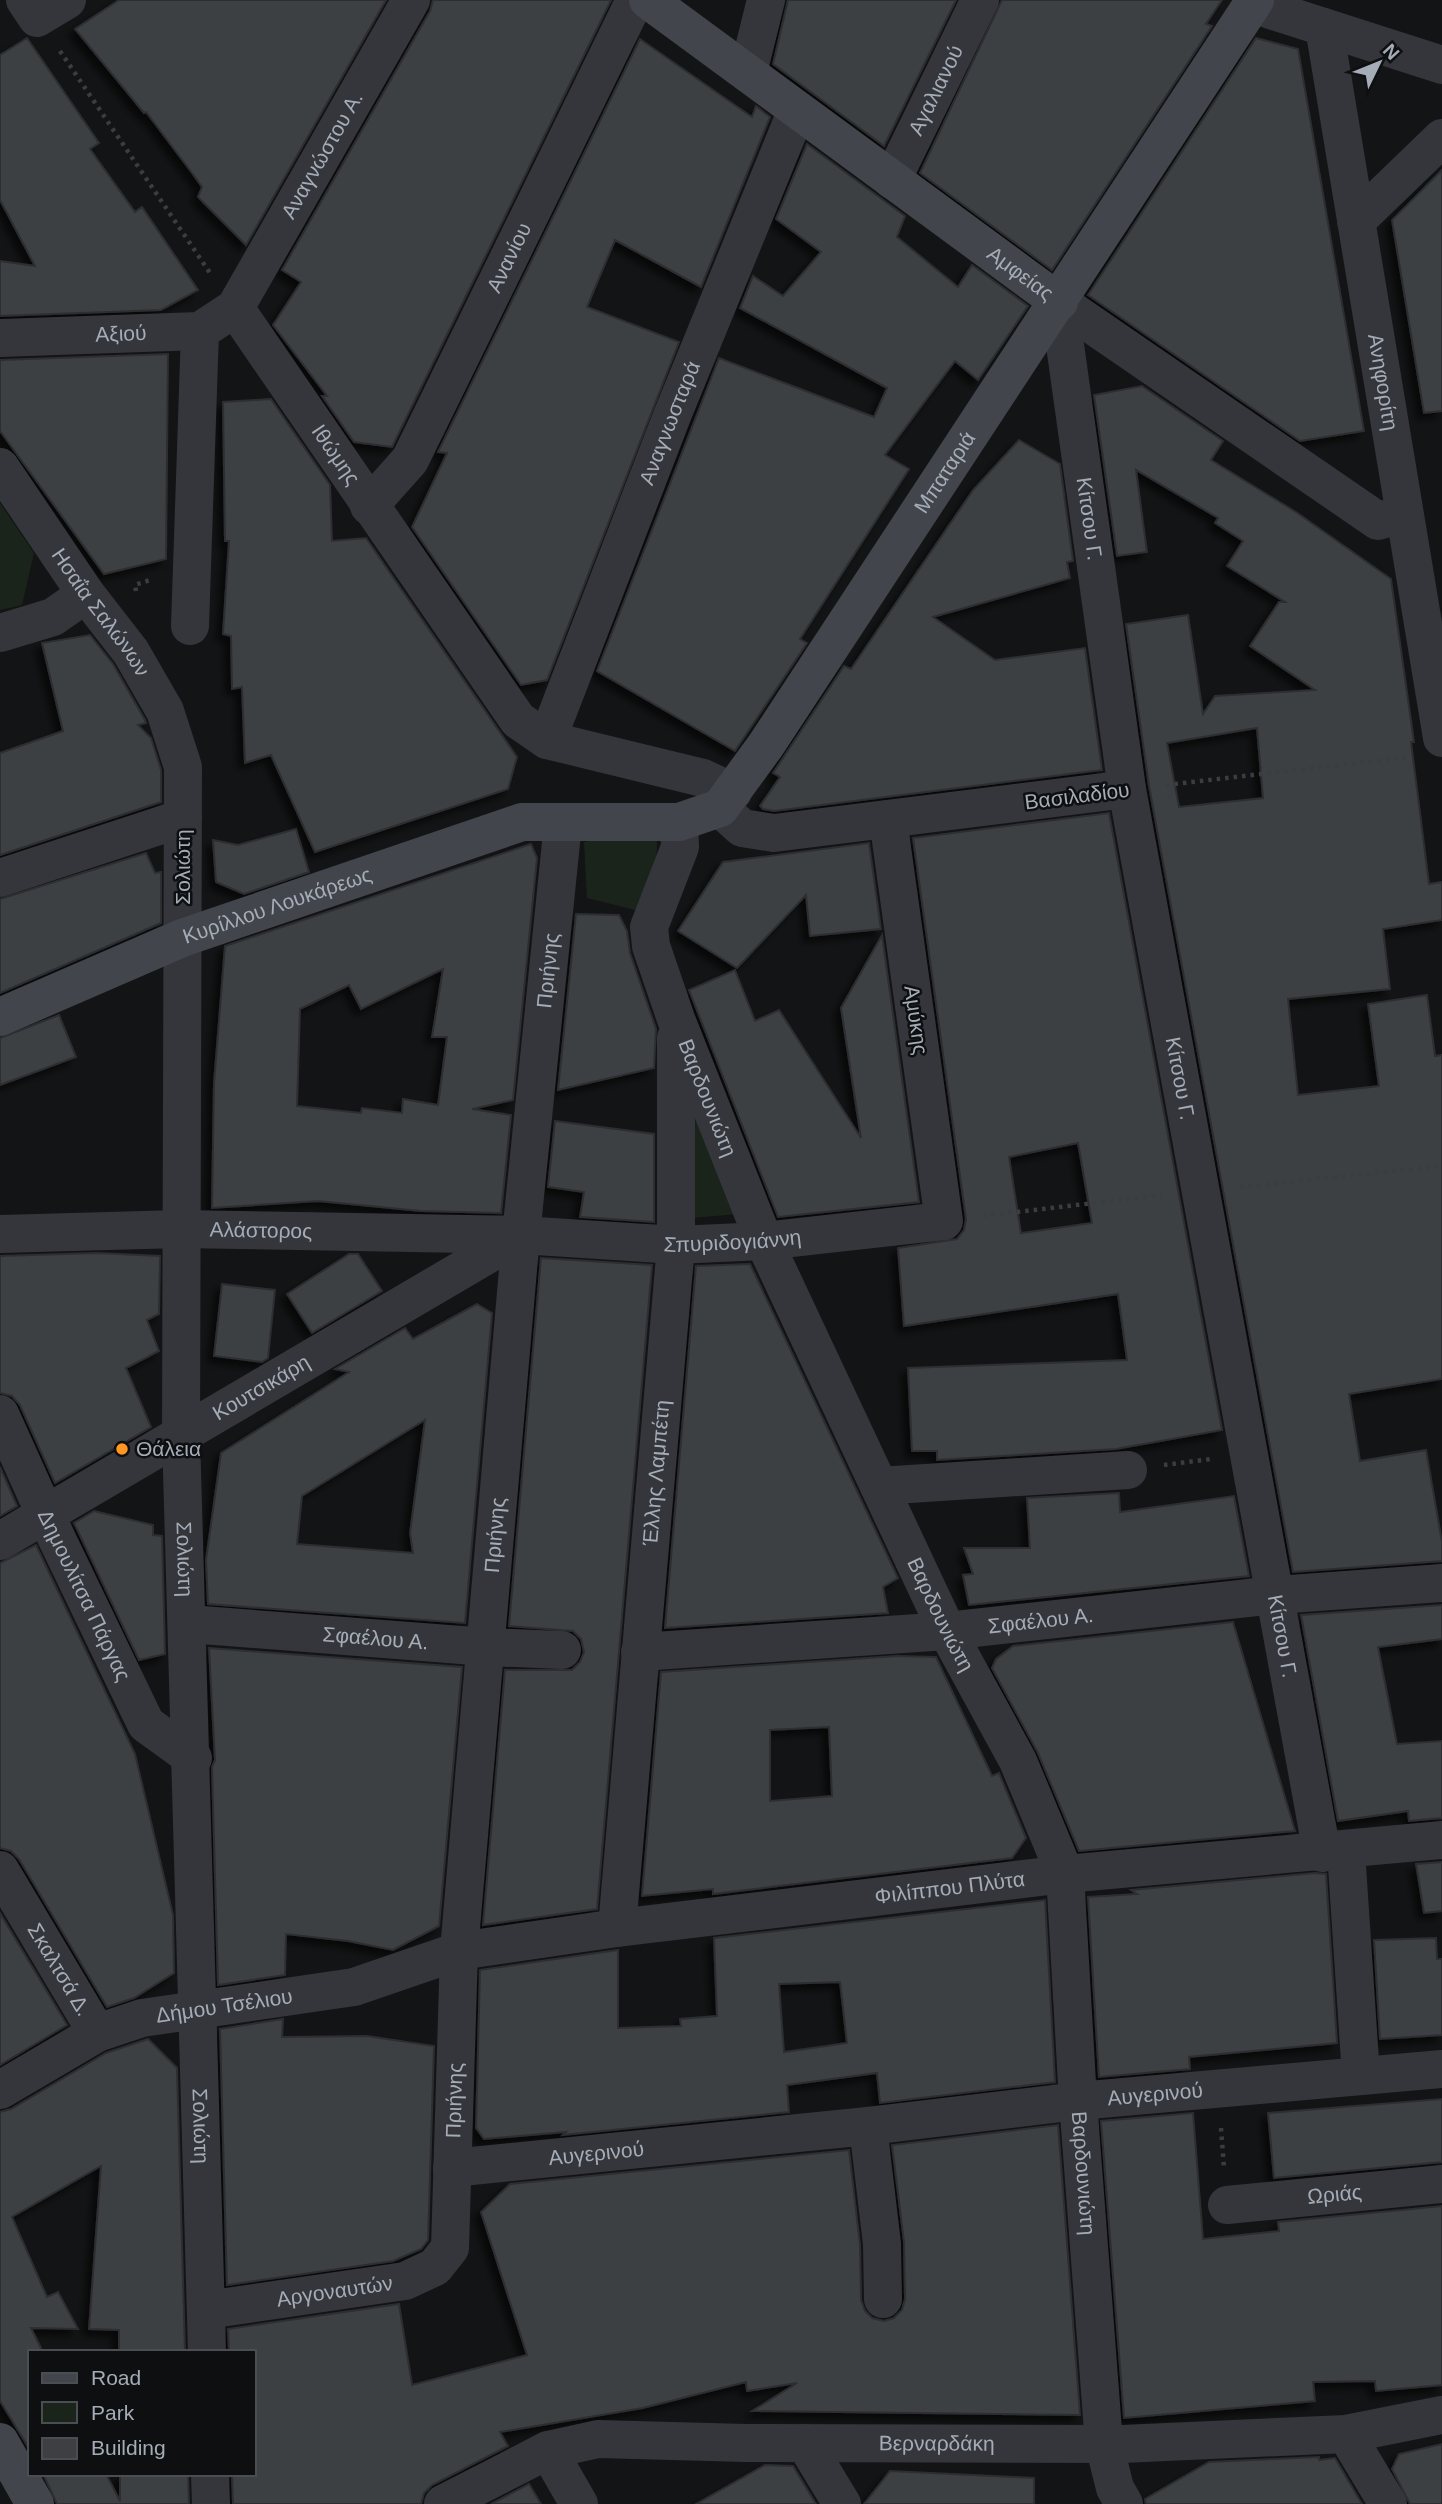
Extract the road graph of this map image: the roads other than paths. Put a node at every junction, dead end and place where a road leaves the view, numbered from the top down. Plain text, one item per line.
1 (411, 0) edge
2 (635, 0) edge
3 (648, 0) edge
4 (766, 0) edge
5 (980, 0) edge
6 (1253, 2) edge
7 (1324, 26) junction
8 (1442, 65) edge
9 (748, 73) junction
10 (797, 110) junction
11 (1442, 138) edge
12 (892, 180) junction
13 (1356, 221) junction
14 (1059, 302) junction
15 (234, 308) junction
16 (200, 331) junction
17 (0, 338) edge
18 (0, 467) edge
19 (369, 506) junction
20 (1404, 514) junction
21 (86, 594) junction
22 (190, 626) dead end
23 (0, 633) edge
24 (1435, 647) edge
25 (547, 740) junction
26 (1428, 747) edge
27 (183, 768) joint
28 (1127, 789) junction
29 (726, 800) junction
30 (183, 818) junction
31 (888, 819) junction
32 (680, 822) junction
33 (563, 823) junction
34 (0, 878) edge
35 (182, 938) junction
36 (0, 1017) edge
37 (676, 1019) junction
38 (944, 1221) joint
39 (180, 1229) junction
40 (0, 1234) edge
41 (521, 1235) junction
42 (764, 1241) junction
43 (676, 1245) junction
44 (0, 1414) edge
45 (181, 1434) junction
46 (1128, 1470) road end
47 (879, 1486) junction
48 (45, 1514) junction
49 (0, 1541) edge
50 (1442, 1583) edge
51 (1276, 1595) junction
52 (189, 1624) junction
53 (947, 1631) junction
54 (487, 1647) junction
55 (562, 1650) dead end
56 (640, 1652) junction
57 (193, 1758) junction
58 (1442, 1840) edge
59 (1334, 1852) junction
60 (0, 1870) edge
61 (1065, 1874) junction
62 (617, 1928) junction
63 (459, 1951) junction
64 (199, 2010) junction
65 (97, 2033) junction
66 (1442, 2069) edge
67 (1361, 2076) junction
68 (0, 2090) edge
69 (1078, 2101) junction
70 (868, 2126) junction
71 (452, 2168) junction
72 (1442, 2184) edge
73 (1227, 2205) road end
74 (450, 2248) joint
75 (883, 2299) dead end
76 (206, 2310) junction
77 (207, 2350) edge
78 (1442, 2414) edge
79 (1346, 2434) junction
80 (0, 2442) edge
81 (805, 2443) junction
82 (1104, 2444) junction
83 (548, 2450) junction
84 (210, 2476) edge
85 (35, 2504) edge
86 (211, 2504) edge
87 (443, 2504) edge
88 (579, 2504) edge
89 (842, 2504) edge
90 (1124, 2504) edge
91 (1388, 2504) edge

1 - 15 street, Αναγνώστου Α.
2 - 19 street, Ανανίου
3 - 9 street, Αμφείας
4 - 9 street
5 - 12 street, Αγαλιανού
6 - 7 street
6 - 14 street, Μπαταριά
7 - 8 street
7 - 13 street, Ανηφορίτη
9 - 10 street, Αμφείας
10 - 12 street, Αμφείας
10 - 25 street, Αναγνωσταρά
11 - 13 street
12 - 14 street, Αμφείας
13 - 20 street, Ανηφορίτη
14 - 20 street, Αμφείας
14 - 28 street, Κίτσου Γ.
14 - 29 street, Μπαταριά
15 - 16 street
15 - 19 street, Ιθώμης
16 - 17 street, Αξιού
16 - 22 street
18 - 21 street, Ησαΐα Σαλώνων
19 - 25 street, Ιθώμης
20 - 24 street, Ανηφορίτη
21 - 23 street
21 - 27 street, Ησαΐα Σαλώνων
24 - 26 street, Ανηφορίτη
25 - 29 street, Ιθώμης
27 - 30 street, Σολιώτη
28 - 31 street, Βασιλαδίου
28 - 51 street, Κίτσου Γ.
29 - 31 street, Βασιλαδίου
29 - 32 street
30 - 34 street
30 - 35 street, Σολιώτη
31 - 38 street, Αμύκης
32 - 33 street
32 - 37 street, Βαρδουνιώτη
33 - 35 street, Κυρίλλου Λουκάρεως
33 - 41 street, Πριήνης
35 - 36 street, Κυρίλλου Λουκάρεως
35 - 39 street, Σολιώτη
37 - 42 street, Βαρδουνιώτη
37 - 43 street, Έλλης Λαμπέτη
38 - 42 street, Σπυριδογιάννη
39 - 40 street, Αλάστορος
39 - 41 street, Αλάστορος
39 - 45 street, Σολιώτη
41 - 43 street, Σπυριδογιάννη
41 - 45 street, Κουτσικάρη
41 - 54 street, Πριήνης
42 - 43 street, Σπυριδογιάννη
42 - 47 street, Βαρδουνιώτη
43 - 56 street, Έλλης Λαμπέτη
44 - 48 street, Δημουλίτσα Πάργας
45 - 48 street, Κουτσικάρη
45 - 52 street, Σολιώτη
46 - 47 street
47 - 53 street, Βαρδουνιώτη
48 - 49 street, Κουτσικάρη
48 - 57 street, Δημουλίτσα Πάργας
50 - 51 street, Σφαέλου Α.
51 - 53 street, Σφαέλου Α.
51 - 59 street, Κίτσου Γ.
52 - 54 street, Σφαέλου Α.
52 - 57 street, Σολιώτη
53 - 56 street, Σφαέλου Α.
53 - 61 street, Βαρδουνιώτη
54 - 55 street, Σφαέλου Α.
54 - 63 street, Πριήνης
56 - 62 street, Έλλης Λαμπέτη
57 - 64 street, Σολιώτη
58 - 59 street, Φιλίππου Πλύτα
59 - 61 street, Φιλίππου Πλύτα
59 - 67 street, Κίτσου Γ.
60 - 65 street, Σκαλτσά Δ.
61 - 62 street, Φιλίππου Πλύτα
61 - 69 street, Βαρδουνιώτη
62 - 63 street, Φιλίππου Πλύτα
63 - 64 street, Δήμου Τσέλιου
63 - 71 street, Πριήνης
64 - 65 street, Δήμου Τσέλιου
64 - 76 street, Σολιώτη
65 - 68 street, Δήμου Τσέλιου
66 - 67 street, Αυγερινού
67 - 69 street, Αυγερινού
69 - 70 street, Αυγερινού
69 - 82 street, Βαρδουνιώτη
70 - 71 street, Αυγερινού
70 - 75 street
71 - 74 street, Πριήνης
72 - 73 street, Ωριάς
74 - 76 street, Αργοναυτών
76 - 77 street, Σολιώτη
78 - 79 street, Βερναρδάκη
79 - 82 street, Βερναρδάκη
79 - 91 street
80 - 85 street
81 - 82 street, Βερναρδάκη
81 - 83 street, Βερναρδάκη
81 - 89 street
82 - 90 street, Βαρδουνιώτη
83 - 87 street, Βερναρδάκη
83 - 88 street
84 - 86 street

